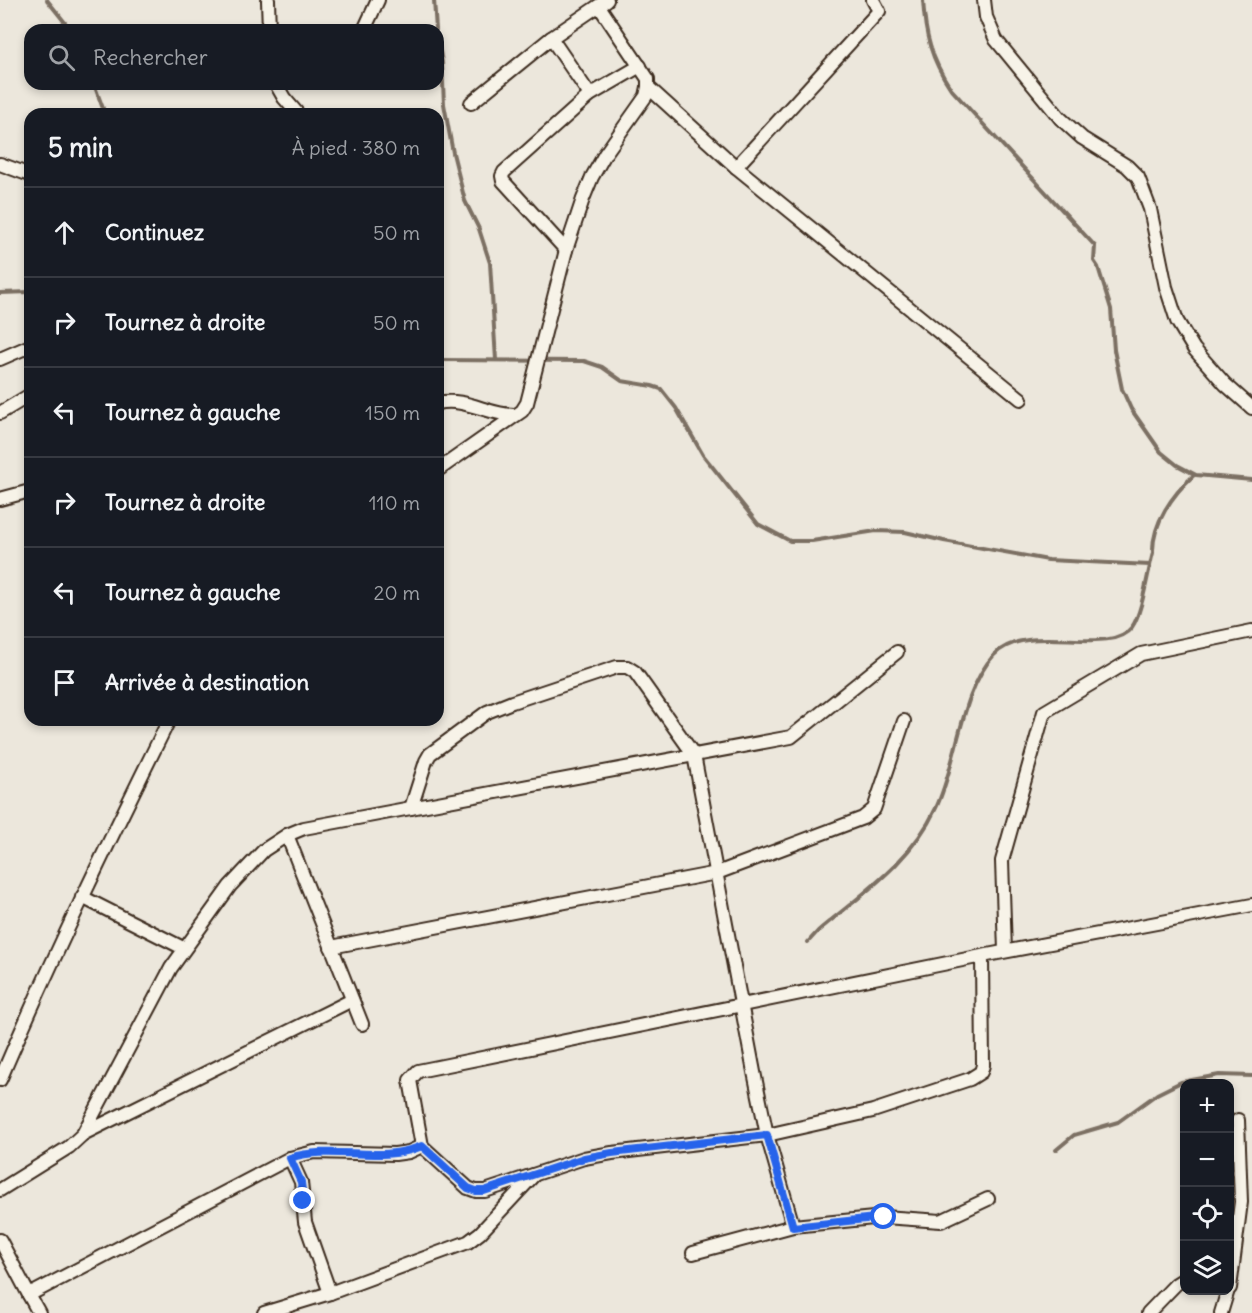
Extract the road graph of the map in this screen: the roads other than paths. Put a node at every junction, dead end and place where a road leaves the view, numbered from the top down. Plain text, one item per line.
1 (268, 0) edge
2 (378, 0) edge
3 (873, 0) edge
4 (984, 0) edge
5 (603, 3) edge
6 (269, 24) edge
7 (367, 24) edge
8 (551, 38) junction
9 (640, 66) junction
10 (648, 87) junction
11 (279, 90) edge
12 (590, 95) junction
13 (471, 103) dead end
14 (293, 108) edge
15 (0, 164) edge
16 (736, 166) junction
17 (24, 173) edge
18 (566, 250) junction
19 (24, 348) edge
20 (0, 358) edge
21 (24, 399) edge
22 (1021, 399) dead end
23 (444, 403) edge
24 (1252, 408) edge
25 (0, 413) edge
26 (514, 415) junction
27 (444, 466) edge
28 (24, 493) edge
29 (0, 499) edge
30 (1252, 631) edge
31 (897, 652) dead end
32 (904, 721) dead end
33 (166, 726) edge
34 (694, 755) junction
35 (411, 808) junction
36 (287, 835) junction
37 (717, 873) junction
38 (82, 897) junction
39 (1252, 905) edge
40 (331, 947) junction
41 (183, 948) junction
42 (1005, 951) junction
43 (982, 956) junction
44 (352, 1000) junction
45 (742, 1005) junction
46 (362, 1024) dead end
47 (0, 1080) edge
48 (1238, 1119) dead end
49 (83, 1134) junction
50 (767, 1135) junction
51 (422, 1146) junction
52 (290, 1158) junction
53 (536, 1173) junction
54 (0, 1190) edge
55 (988, 1199) dead end
56 (793, 1227) junction
57 (0, 1240) edge
58 (693, 1253) dead end
59 (1234, 1256) edge
60 (1180, 1282) edge
61 (330, 1293) junction
62 (29, 1295) junction
63 (1227, 1295) edge
64 (39, 1313) edge
65 (264, 1313) edge
66 (1148, 1313) edge
67 (1221, 1313) edge

1 - 6 street
2 - 7 street
3 - 16 street
4 - 24 street
5 - 8 street
5 - 9 street
8 - 12 street
8 - 13 street
9 - 10 street
9 - 12 street
10 - 16 street
10 - 18 street
11 - 14 street
12 - 18 street
15 - 17 street
16 - 22 street
18 - 26 street
19 - 20 street
21 - 25 street
23 - 26 street
26 - 27 street
28 - 29 street
30 - 42 street
31 - 34 street
32 - 37 street
33 - 38 street
34 - 35 street
34 - 35 street
34 - 37 street
35 - 36 street
36 - 40 street
36 - 41 street
37 - 40 street
37 - 45 street
38 - 41 street
38 - 47 street
39 - 42 street
40 - 44 street
41 - 49 street
42 - 43 street
43 - 45 street
43 - 50 street
44 - 46 street
44 - 49 street
45 - 50 street
45 - 51 street
48 - 59 street
49 - 54 street
50 - 53 street
50 - 56 street
51 - 52 street
51 - 53 street
52 - 61 street
52 - 62 street
53 - 61 street
55 - 56 street
56 - 58 street
57 - 62 street
60 - 66 street
61 - 65 street
62 - 64 street
63 - 67 street

